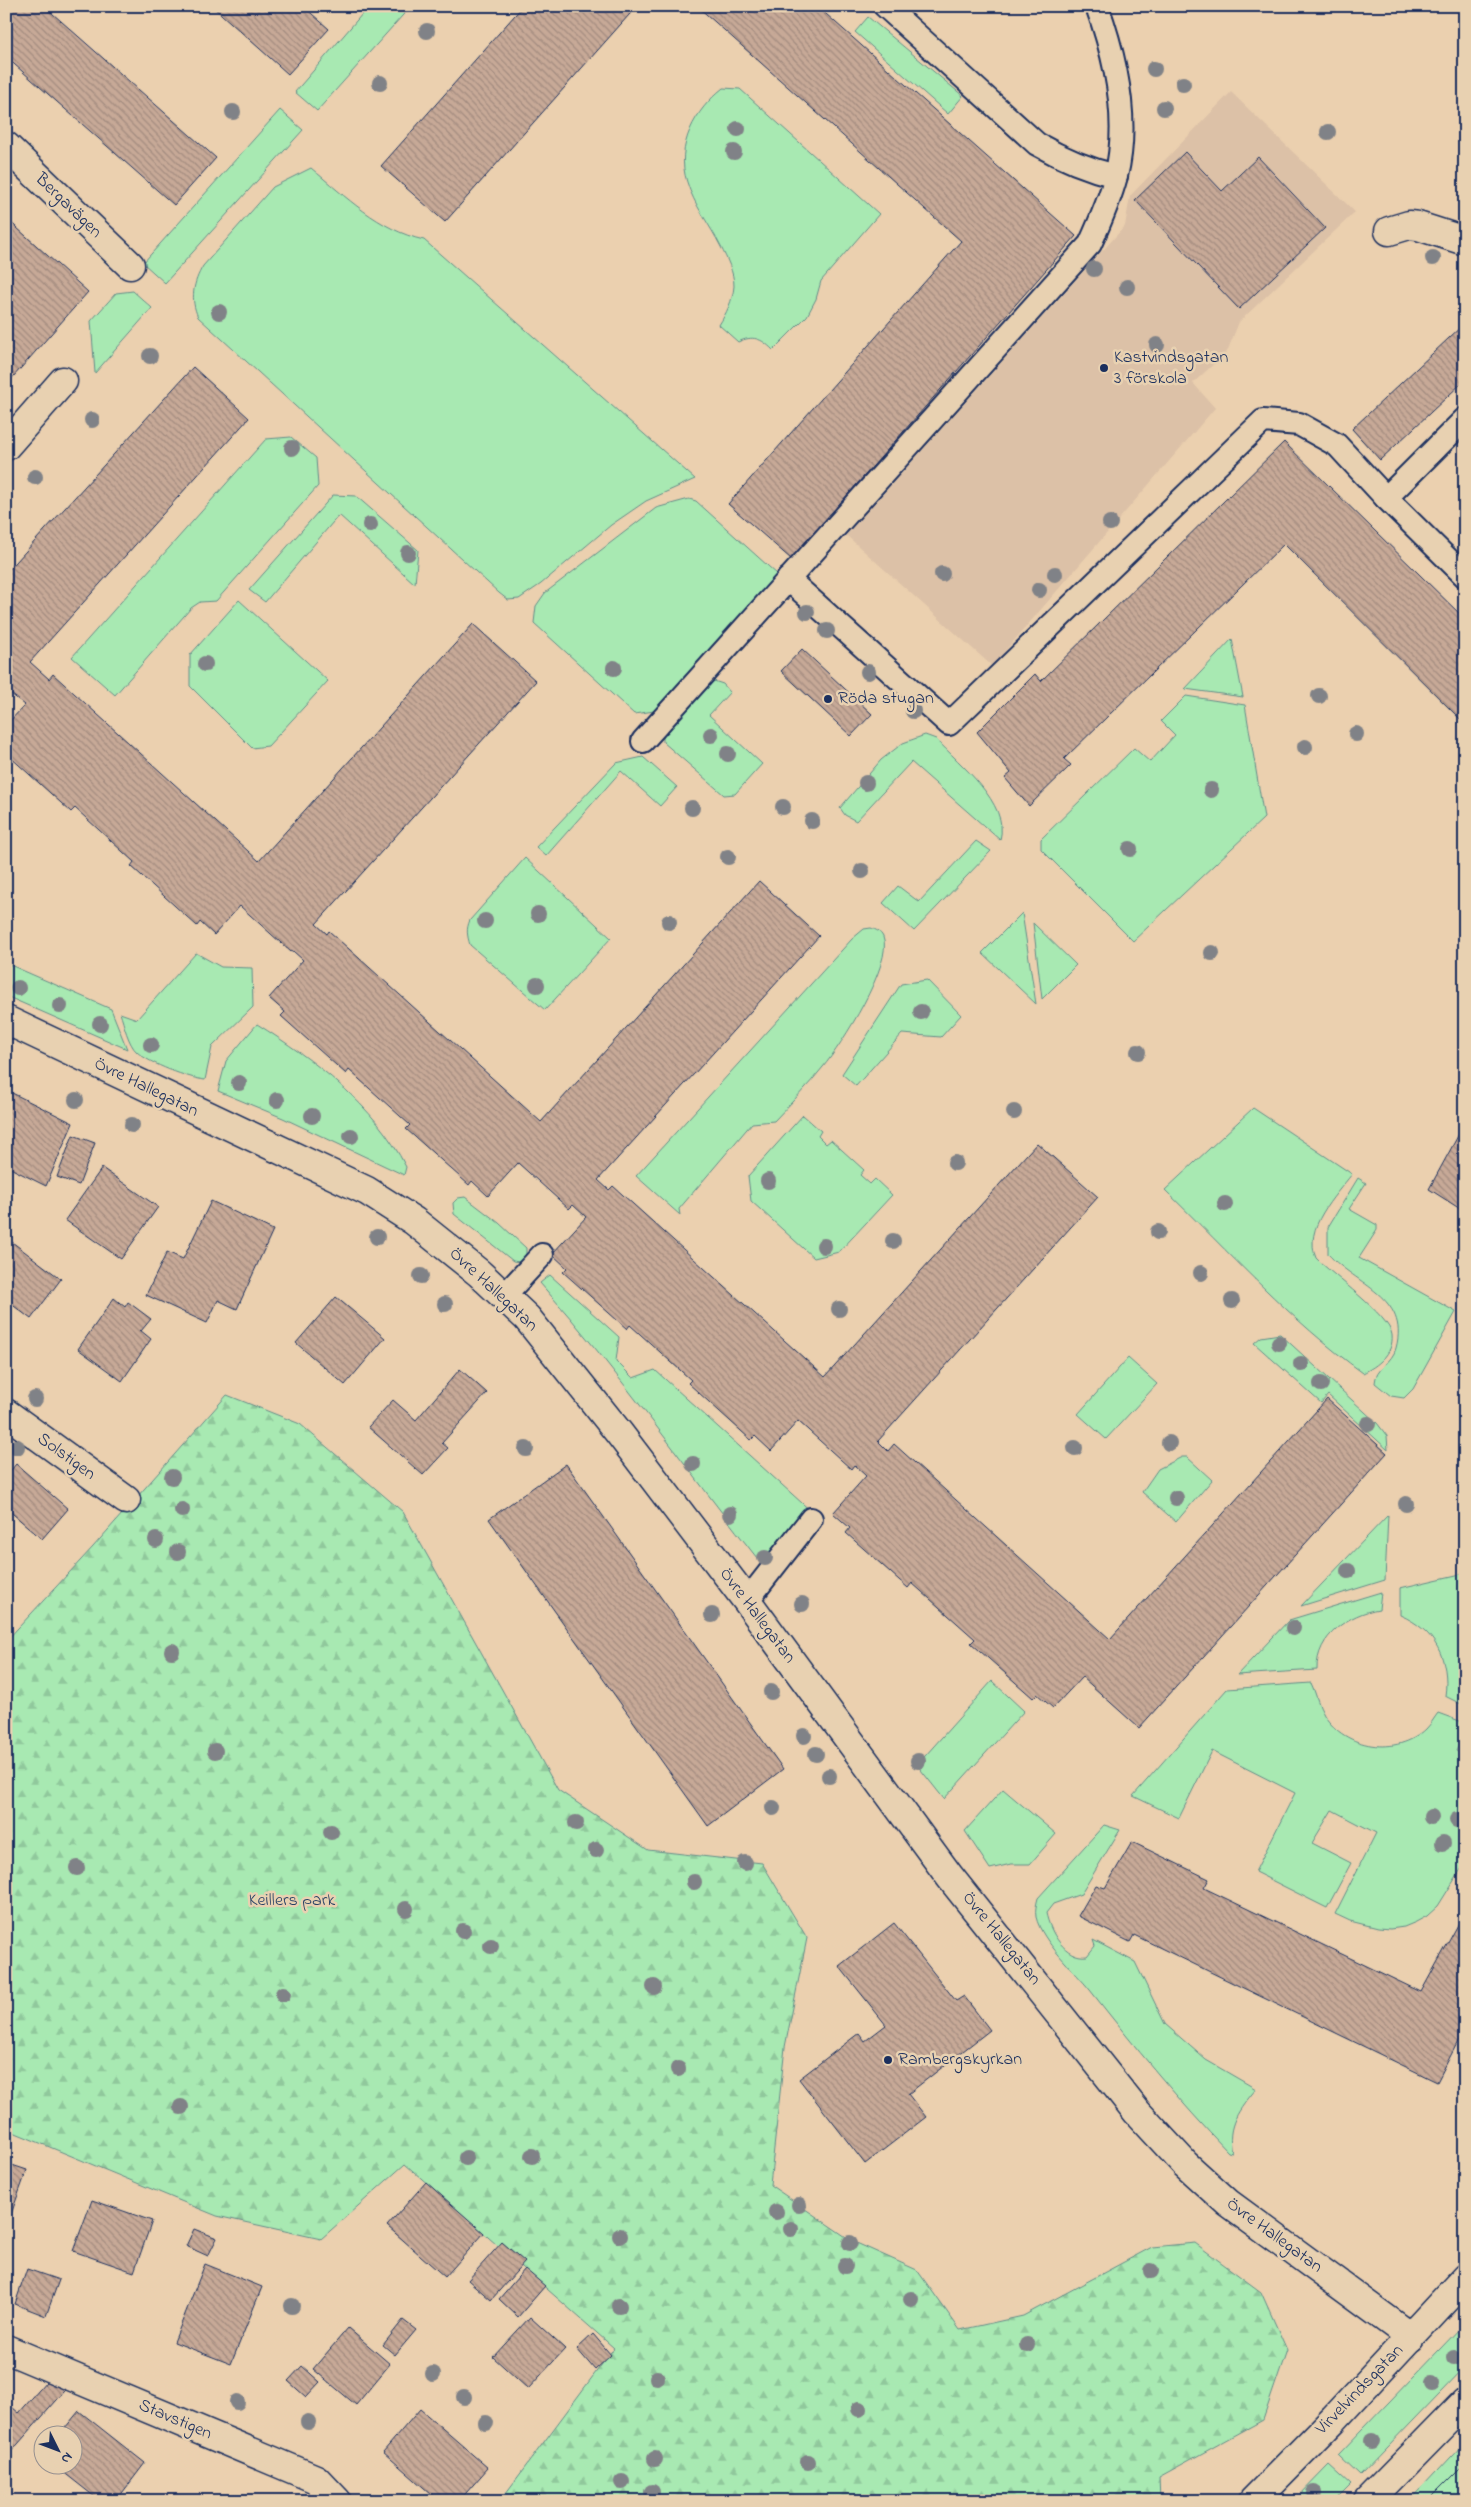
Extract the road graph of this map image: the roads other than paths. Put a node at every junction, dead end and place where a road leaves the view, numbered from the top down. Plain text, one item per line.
1 (885, 6) edge
2 (1097, 6) edge
3 (6, 146) edge
4 (1116, 176) junction
5 (1390, 231) dead end
6 (1465, 241) edge
7 (130, 265) dead end
8 (64, 381) dead end
9 (1465, 419) edge
10 (6, 446) edge
11 (1386, 498) junction
12 (1465, 576) edge
13 (788, 579) junction
14 (643, 741) dead end
15 (6, 1020) edge
16 (542, 1256) dead end
17 (504, 1296) junction
18 (6, 1413) edge
19 (126, 1500) dead end
20 (811, 1519) dead end
21 (747, 1601) junction
22 (1465, 2278) edge
23 (1410, 2338) junction
24 (6, 2349) edge
25 (1465, 2402) edge
26 (337, 2501) edge
27 (1253, 2501) edge
28 (1368, 2501) edge

1 - 4 lane
2 - 4 lane
3 - 7 street, Bergavägen
4 - 13 lane
5 - 6 street
8 - 10 street
9 - 11 lane
11 - 12 lane
11 - 13 lane
13 - 14 lane
15 - 17 street, Övre Hallegatan
16 - 17 lane
17 - 21 street, Övre Hallegatan
18 - 19 street, Solstigen
20 - 21 lane
21 - 23 street, Övre Hallegatan
22 - 23 street, Virvelvindsgatan
23 - 27 street, Virvelvindsgatan
24 - 26 street, Stavstigen
25 - 28 street

